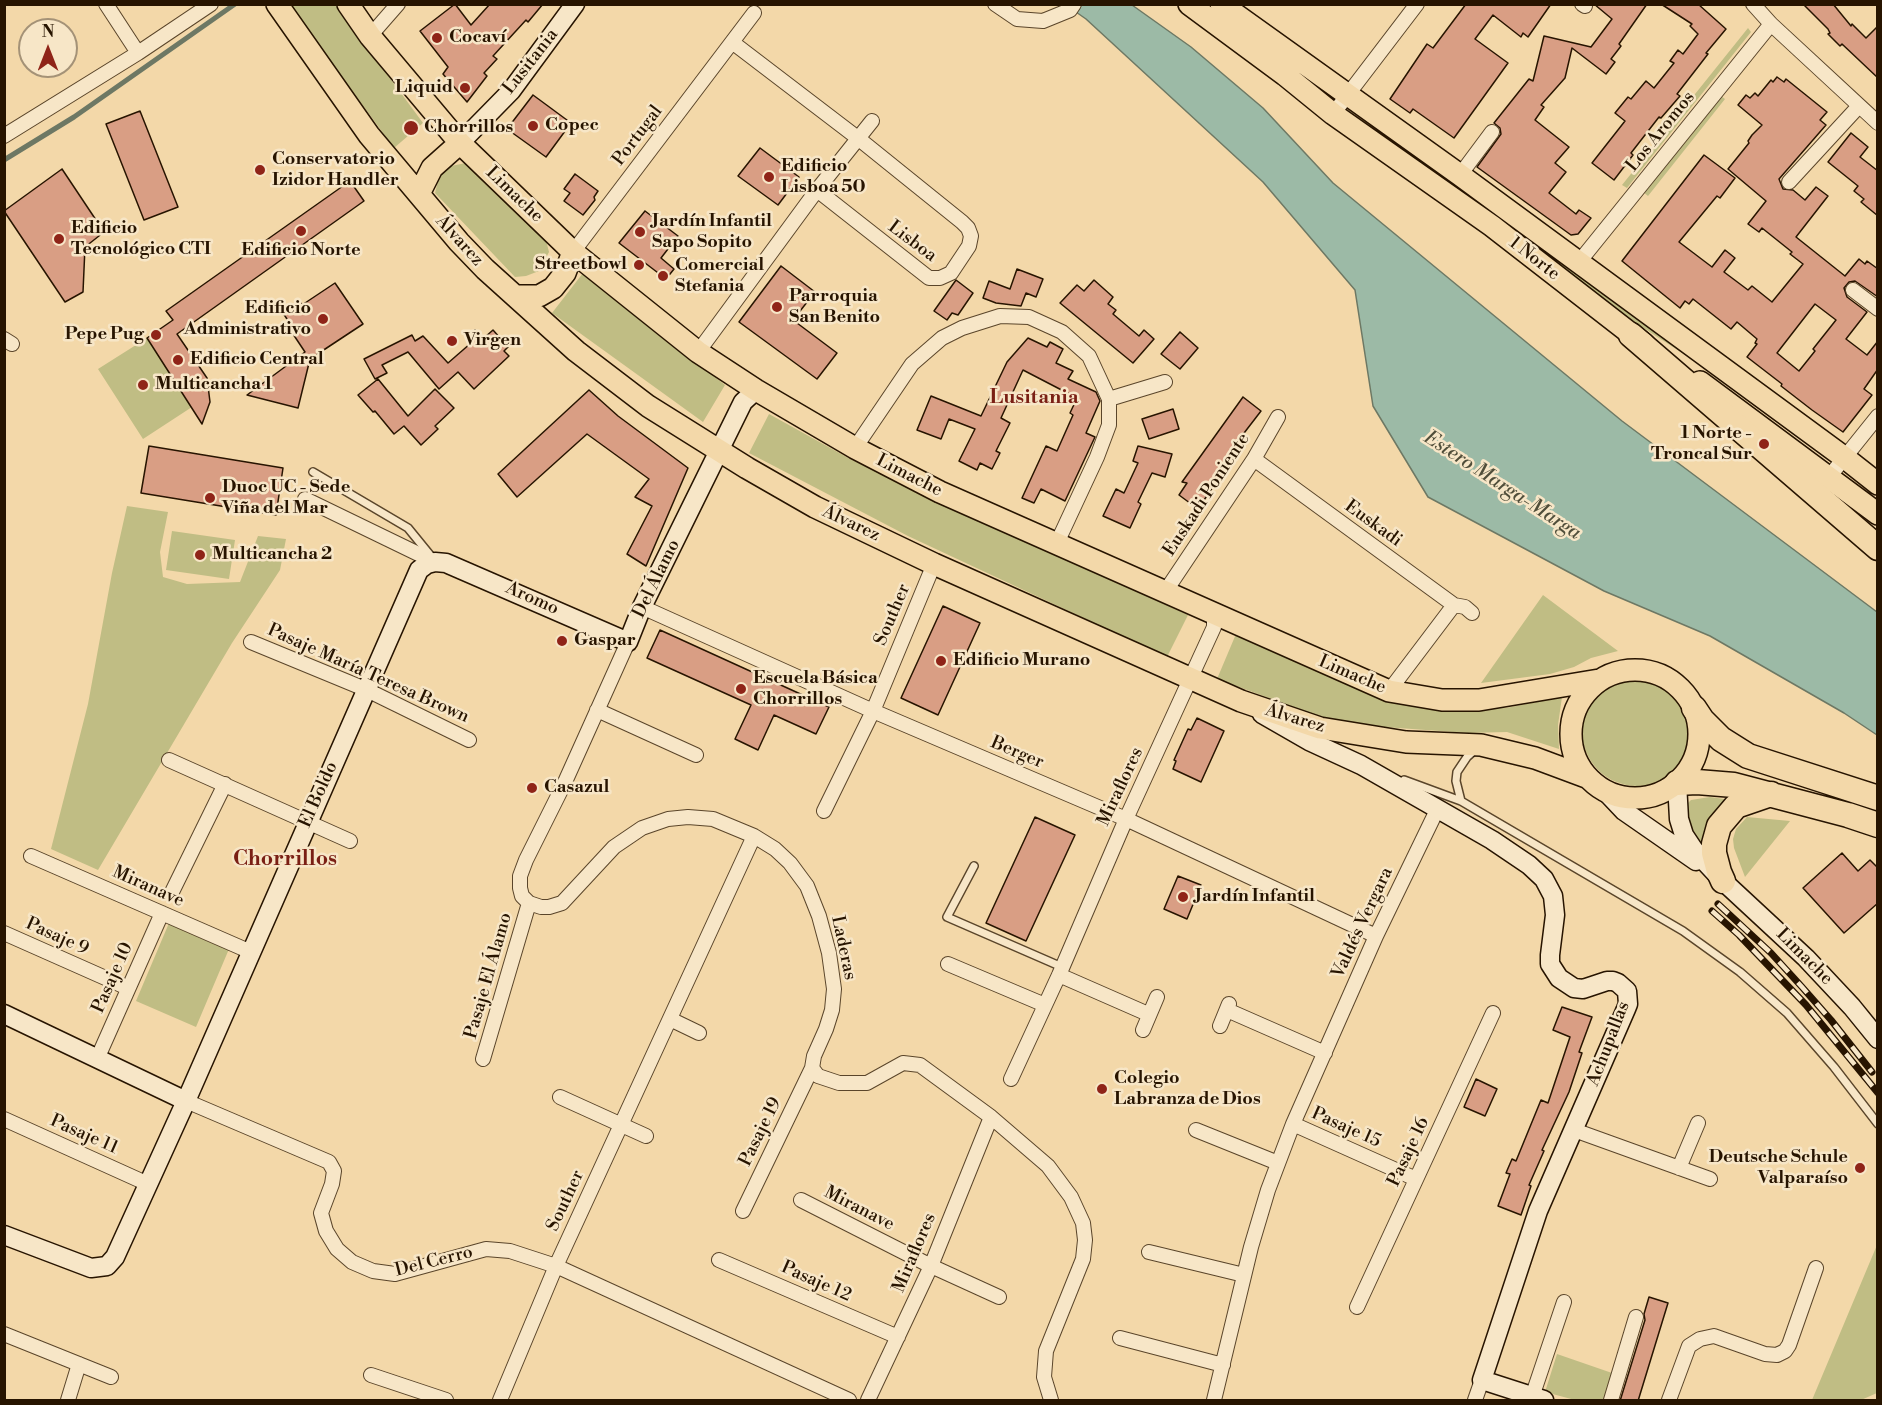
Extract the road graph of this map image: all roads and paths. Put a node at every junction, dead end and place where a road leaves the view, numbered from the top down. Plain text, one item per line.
1 (106, 4) edge
2 (212, 4) edge
3 (277, 4) edge
4 (348, 4) edge
5 (398, 4) edge
6 (575, 4) edge
7 (995, 4) edge
8 (1189, 4) edge
9 (1221, 4) edge
10 (1417, 4) edge
11 (1753, 4) edge
12 (1072, 7) edge
13 (754, 13) dead end
14 (1771, 24) junction
15 (370, 36) junction
16 (732, 42) junction
17 (138, 53) junction
18 (1348, 94) junction
19 (1859, 106) junction
20 (1333, 114) junction
21 (872, 122) dead end
22 (1878, 123) edge
23 (1492, 132) dead end
24 (4, 136) edge
25 (859, 139) junction
26 (460, 143) junction
27 (1461, 175) junction
28 (1789, 182) dead end
29 (817, 190) junction
30 (419, 194) junction
31 (573, 252) junction
32 (1579, 262) junction
33 (1853, 290) dead end
34 (515, 296) junction
35 (1878, 309) edge
36 (1631, 335) junction
37 (698, 352) junction
38 (1165, 382) dead end
39 (756, 390) junction
40 (1109, 399) junction
41 (1878, 416) edge
42 (1278, 417) dead end
43 (855, 448) junction
44 (720, 451) junction
45 (1845, 458) junction
46 (1254, 459) junction
47 (313, 472) dead end
48 (1829, 477) junction
49 (1878, 484) edge
50 (305, 499) dead end
51 (1878, 514) edge
52 (1057, 543) junction
53 (1877, 547) edge
54 (435, 562) junction
55 (934, 564) junction
56 (1165, 592) junction
57 (1454, 605) junction
58 (642, 607) junction
59 (1472, 613) dead end
60 (1214, 615) junction
61 (252, 642) dead end
62 (628, 642) junction
63 (1191, 680) junction
64 (1599, 680) junction
65 (365, 689) junction
66 (1389, 691) junction
67 (1234, 698) junction
68 (1694, 708) junction
69 (597, 710) junction
70 (873, 711) junction
71 (469, 740) dead end
72 (1481, 745) junction
73 (696, 755) dead end
74 (169, 760) dead end
75 (1361, 765) junction
76 (1586, 777) junction
77 (1677, 783) junction
78 (225, 784) junction
79 (1607, 793) junction
80 (1771, 794) junction
81 (1878, 798) edge
82 (1461, 801) junction
83 (1437, 810) junction
84 (824, 811) dead end
85 (1126, 819) junction
86 (308, 821) junction
87 (1878, 825) edge
88 (753, 836) junction
89 (350, 841) dead end
90 (31, 856) dead end
91 (974, 866) dead end
92 (1723, 881) junction
93 (172, 892) dead end
94 (529, 903) junction
95 (162, 913) junction
96 (4, 933) edge
97 (1376, 936) junction
98 (250, 952) junction
99 (948, 964) dead end
100 (1060, 971) junction
101 (128, 988) junction
102 (1157, 998) dead end
103 (1045, 1005) junction
104 (1493, 1013) dead end
105 (4, 1014) edge
106 (1148, 1014) junction
107 (670, 1019) junction
108 (1220, 1026) dead end
109 (1143, 1030) dead end
110 (699, 1033) dead end
111 (1878, 1039) edge
112 (1325, 1053) junction
113 (98, 1057) junction
114 (483, 1059) dead end
115 (812, 1068) junction
116 (1011, 1080) dead end
117 (560, 1097) dead end
118 (186, 1101) junction
119 (991, 1117) junction
120 (4, 1119) edge
121 (1698, 1123) dead end
122 (622, 1124) junction
123 (1293, 1124) junction
124 (1878, 1124) edge
125 (1196, 1130) dead end
126 (1574, 1130) junction
127 (646, 1136) dead end
128 (1278, 1163) junction
129 (1679, 1168) junction
130 (1416, 1179) junction
131 (1710, 1179) dead end
132 (148, 1184) junction
133 (801, 1200) dead end
134 (743, 1211) dead end
135 (4, 1235) edge
136 (1149, 1252) dead end
137 (719, 1260) dead end
138 (556, 1266) junction
139 (931, 1266) junction
140 (1816, 1268) dead end
141 (1244, 1275) junction
142 (999, 1297) dead end
143 (1564, 1302) dead end
144 (1357, 1307) dead end
145 (1636, 1317) dead end
146 (4, 1334) edge
147 (898, 1337) junction
148 (1120, 1338) dead end
149 (80, 1364) junction
150 (1223, 1365) junction
151 (371, 1375) dead end
152 (111, 1377) dead end
153 (1482, 1380) junction
154 (1538, 1399) edge
155 (68, 1401) edge
156 (446, 1401) edge
157 (500, 1401) edge
158 (849, 1401) edge
159 (868, 1401) edge
160 (1051, 1401) edge
161 (1214, 1401) edge
162 (1475, 1401) edge
163 (1611, 1401) edge
164 (1669, 1401) edge

1 - 17 street
2 - 17 street
3 - 30 main road, Álvarez
4 - 15 main road, Limache
5 - 15 street
6 - 26 street, Lusitania
7 - 12 street
8 - 20 main road, 1 Norte
9 - 18 main road, 1 Norte
10 - 18 street
11 - 14 street
13 - 16 street, Portugal
14 - 19 street
14 - 32 street, Los Aromos
15 - 26 main road, Limache
16 - 25 street
16 - 31 street, Portugal
17 - 24 street
18 - 20 street
18 - 27 main road, 1 Norte
19 - 22 street
19 - 28 street
20 - 36 main road, 1 Norte
21 - 25 street
23 - 27 street
25 - 29 street
25 - 29 street, Lisboa
26 - 30 main road
26 - 31 main road, Limache
27 - 32 main road, 1 Norte
29 - 37 street
30 - 34 main road, Álvarez
31 - 34 main road
31 - 37 main road, Limache
32 - 45 main road, 1 Norte
33 - 35 street
34 - 44 main road, Álvarez
36 - 48 main road, 1 Norte
36 - 53 highway
37 - 39 main road, Limache
38 - 40 street
39 - 43 main road, Limache
39 - 44 street, Del Álamo
40 - 43 street
40 - 52 street
41 - 45 street
42 - 46 street, Euskadi Poniente
43 - 52 main road, Limache
44 - 55 main road, Álvarez
44 - 58 street, Del Álamo
45 - 48 street
45 - 49 main road, 1 Norte
46 - 56 street, Euskadi Poniente
46 - 57 street, Euskadi
47 - 54 lane
48 - 51 main road, 1 Norte
50 - 54 street
52 - 56 main road, Limache
54 - 62 street, Aromo
54 - 65 street, El Boldo
55 - 63 main road, Álvarez
55 - 70 street, Souther
56 - 60 main road, Limache
57 - 59 street, Euskadi
57 - 66 street
58 - 62 street, Del Álamo
58 - 70 street, Berger
60 - 63 street, Miraflores
60 - 66 main road, Limache
61 - 65 street, Pasaje María Teresa Brown
62 - 69 street, Del Álamo
63 - 67 main road, Álvarez
63 - 85 street, Miraflores
64 - 66 main road, Limache
64 - 68 main road, Limache
64 - 76 main road, Limache
65 - 71 street, Pasaje María Teresa Brown
65 - 86 street, El Boldo
67 - 72 main road, Álvarez
67 - 75 street, Achupallas
68 - 77 main road, Limache
68 - 81 highway
69 - 73 street
69 - 94 street, Del Álamo
70 - 84 street, Souther
70 - 85 street, Berger
72 - 76 main road, Álvarez
72 - 82 lane
74 - 78 street
75 - 82 lane
75 - 83 street, Achupallas
76 - 79 main road, Limache
77 - 79 main road, Limache
77 - 80 highway
77 - 92 street, Limache
78 - 86 street
78 - 93 street
79 - 92 street, Limache
80 - 87 highway
80 - 92 highway
82 - 124 lane
83 - 97 street, Valdés Vergara
83 - 126 street, Achupallas
85 - 97 street, Berger
85 - 100 street, Miraflores
86 - 89 street
86 - 98 street, El Boldo
88 - 94 street, Laderas
88 - 107 street, Souther
88 - 115 street, Laderas
90 - 95 street, Miranave
91 - 100 lane
92 - 111 street, Limache
94 - 114 street, Pasaje El Álamo
95 - 98 street, Miranave
95 - 101 street, Pasaje 10
96 - 101 street, Pasaje 9
97 - 112 street, Valdés Vergara
98 - 118 street, El Boldo
99 - 103 street
100 - 103 street, Miraflores
100 - 106 street
101 - 113 street, Pasaje 10
102 - 106 street
103 - 116 street, Miraflores
104 - 130 street, Pasaje 16
105 - 113 street, Del Cerro
106 - 109 street
107 - 110 street
107 - 122 street, Souther
108 - 112 street
112 - 123 street, Valdés Vergara
113 - 118 street, Del Cerro
115 - 119 street
115 - 134 street, Pasaje 19
117 - 122 street
118 - 132 street, El Boldo
118 - 138 street, Del Cerro
119 - 139 street, Miraflores
119 - 160 street
120 - 132 street, Pasaje 11
121 - 129 street
122 - 127 street
122 - 138 street, Souther
123 - 128 street, Valdés Vergara
123 - 130 street, Pasaje 15
125 - 128 street
126 - 129 street
126 - 153 street, Achupallas
128 - 141 street, Valdés Vergara
129 - 131 street
130 - 144 street, Pasaje 16
132 - 135 street, El Boldo
133 - 139 street, Miranave
136 - 141 street
137 - 147 street, Pasaje 12
138 - 157 street, Souther
138 - 158 street, Del Cerro
139 - 142 street, Miranave
139 - 147 street, Miraflores
140 - 164 street
141 - 150 street, Valdés Vergara
143 - 154 street
145 - 163 street
146 - 149 street
147 - 159 street, Miraflores
148 - 150 street
149 - 152 street
149 - 155 street
150 - 161 street, Valdés Vergara
151 - 156 street
153 - 154 street
153 - 162 street, Achupallas

